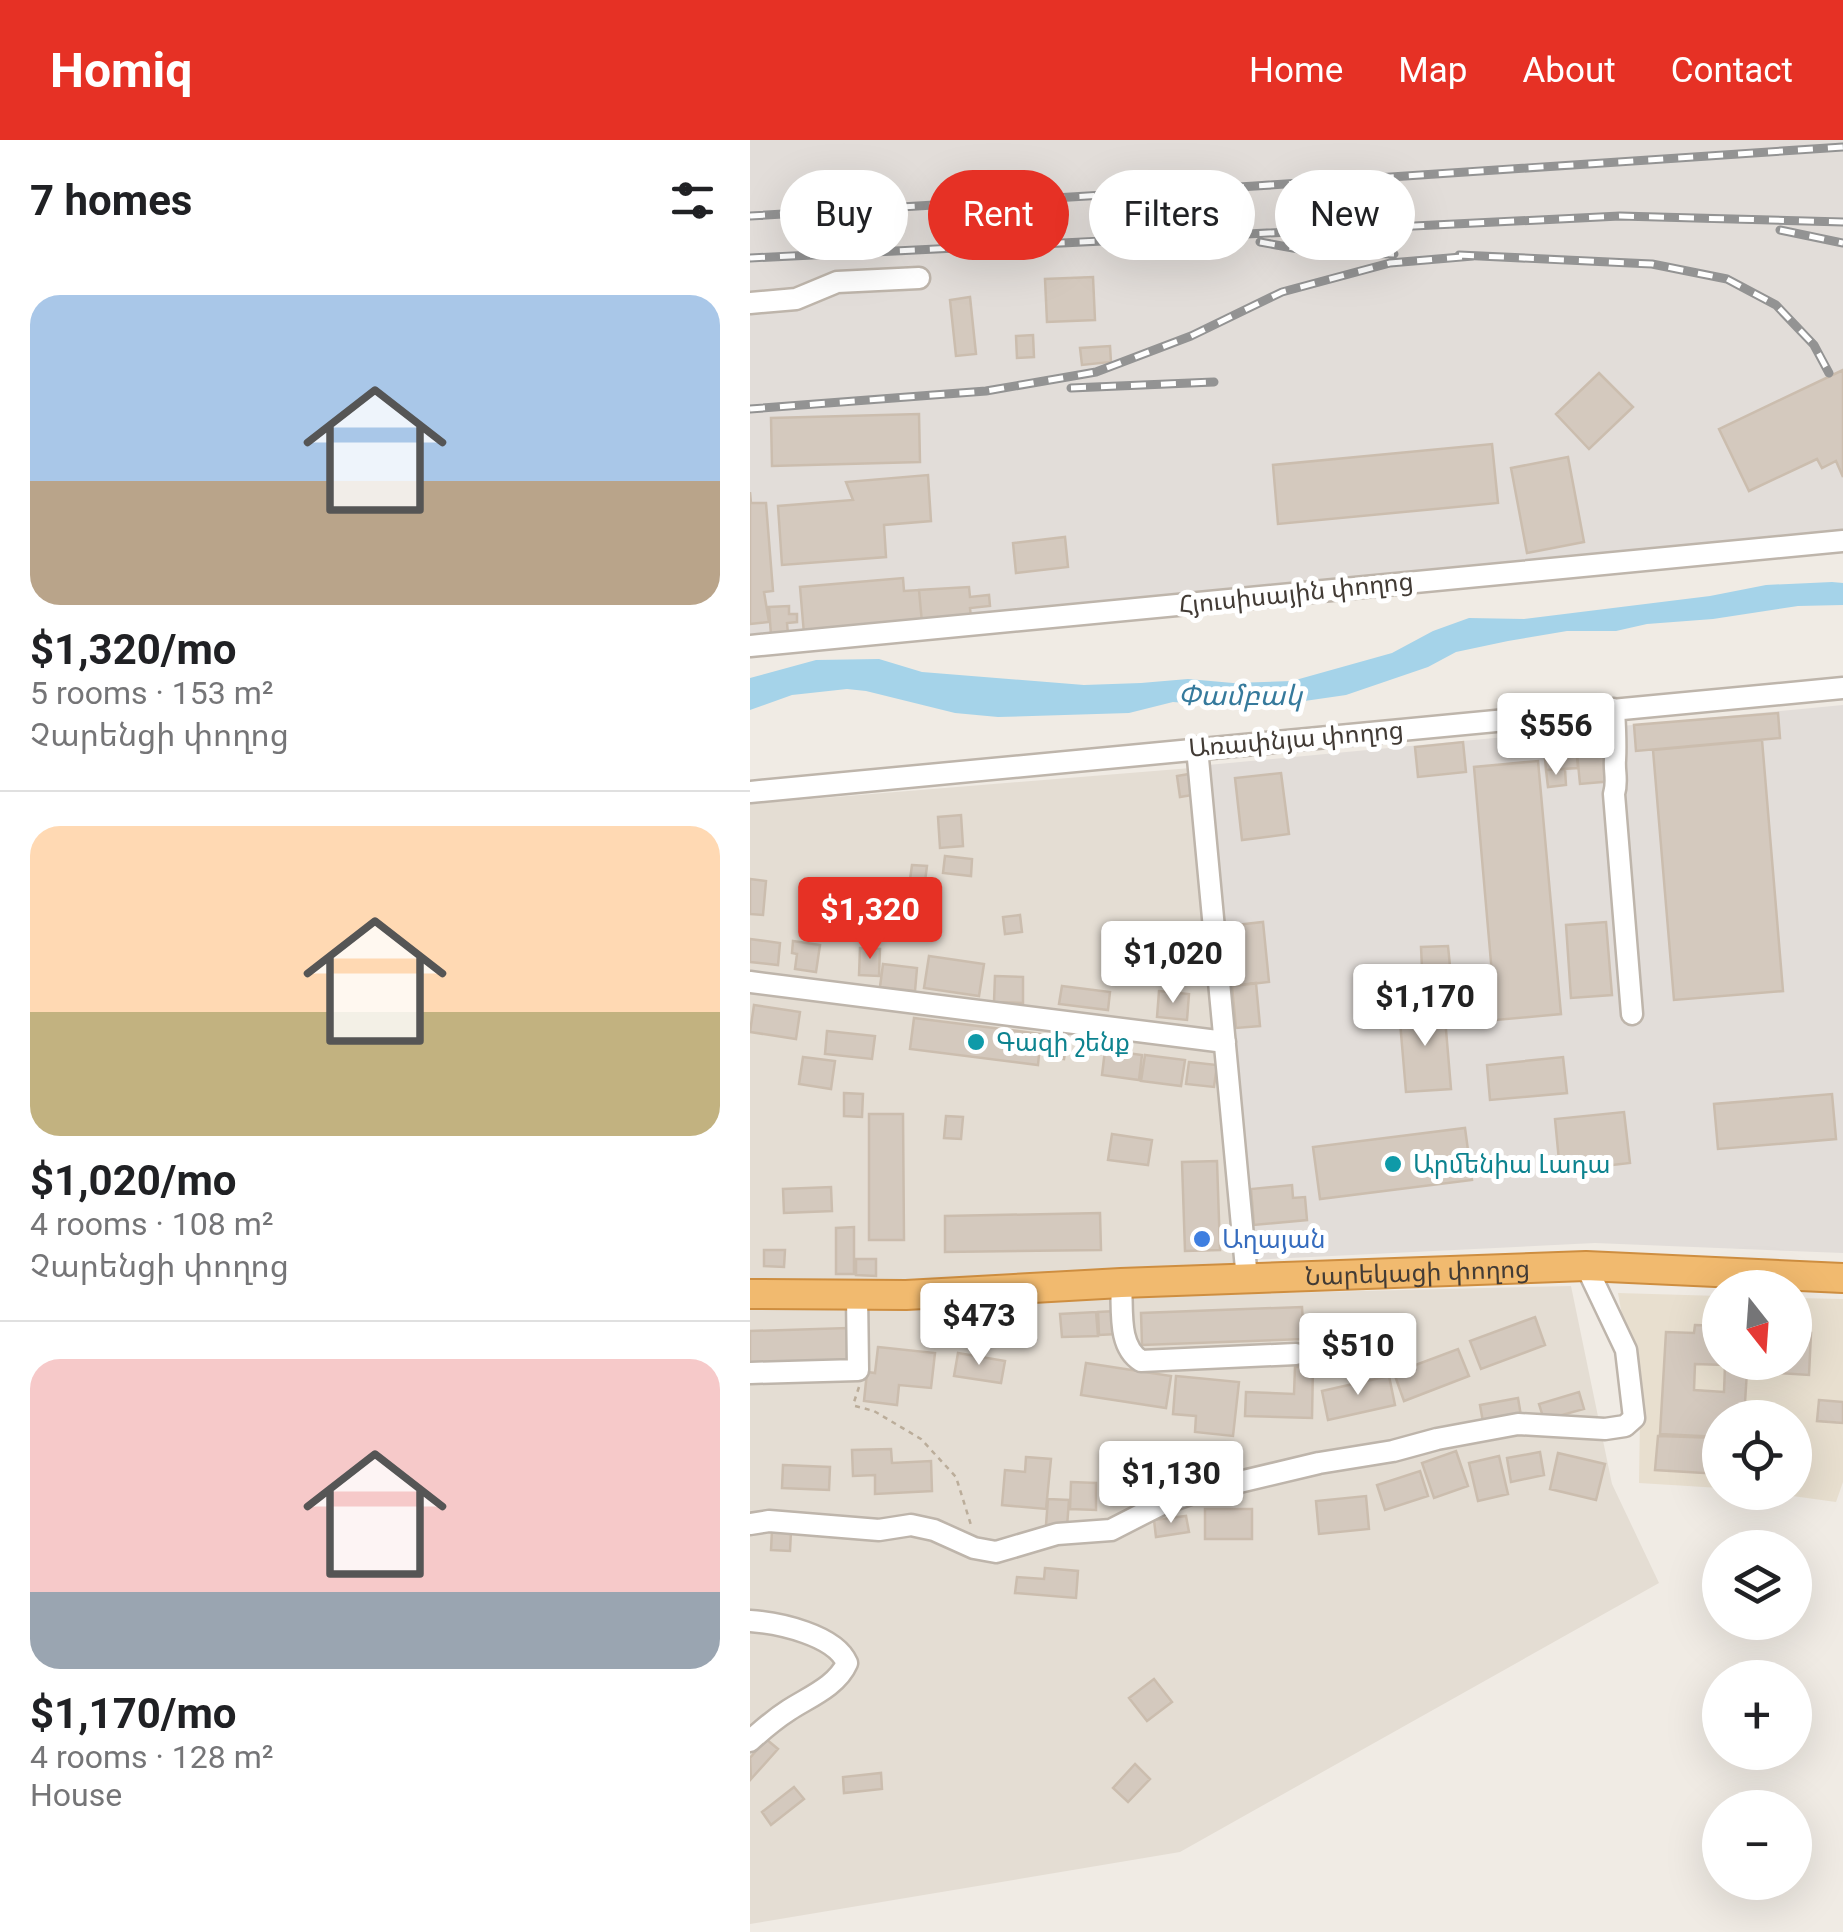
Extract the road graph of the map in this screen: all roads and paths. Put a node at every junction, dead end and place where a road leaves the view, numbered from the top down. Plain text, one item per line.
1 (919, 278) dead end
2 (750, 303) edge
3 (1843, 541) edge
4 (750, 646) edge
5 (1843, 688) edge
6 (1614, 709) junction
7 (1197, 748) junction
8 (750, 792) edge
9 (750, 982) edge
10 (1632, 1014) dead end
11 (1225, 1042) junction
12 (1586, 1266) junction
13 (1843, 1278) edge
14 (1247, 1279) junction
15 (1121, 1284) junction
16 (750, 1294) edge
17 (857, 1295) junction
18 (1296, 1354) dead end
19 (750, 1374) edge
20 (861, 1383) dead end
21 (969, 1521) dead end
22 (750, 1524) edge
23 (750, 1621) edge
24 (750, 1742) edge

1 - 2 street
3 - 4 street, Հյուսիսային փողոց
5 - 6 street, Առափնյա փողոց
6 - 7 street, Առափնյա փողոց
6 - 10 street
7 - 8 street, Առափնյա փողոց
7 - 11 street
9 - 11 street
11 - 14 street
12 - 13 highway, Նարեկացի փողոց
12 - 14 highway, Նարեկացի փողոց
12 - 22 street
14 - 15 highway, Նարեկացի փողոց
15 - 17 highway, Նարեկացի փողոց
15 - 18 street
16 - 17 highway, Նարեկացի փողոց
17 - 19 street
20 - 21 path
23 - 24 street

